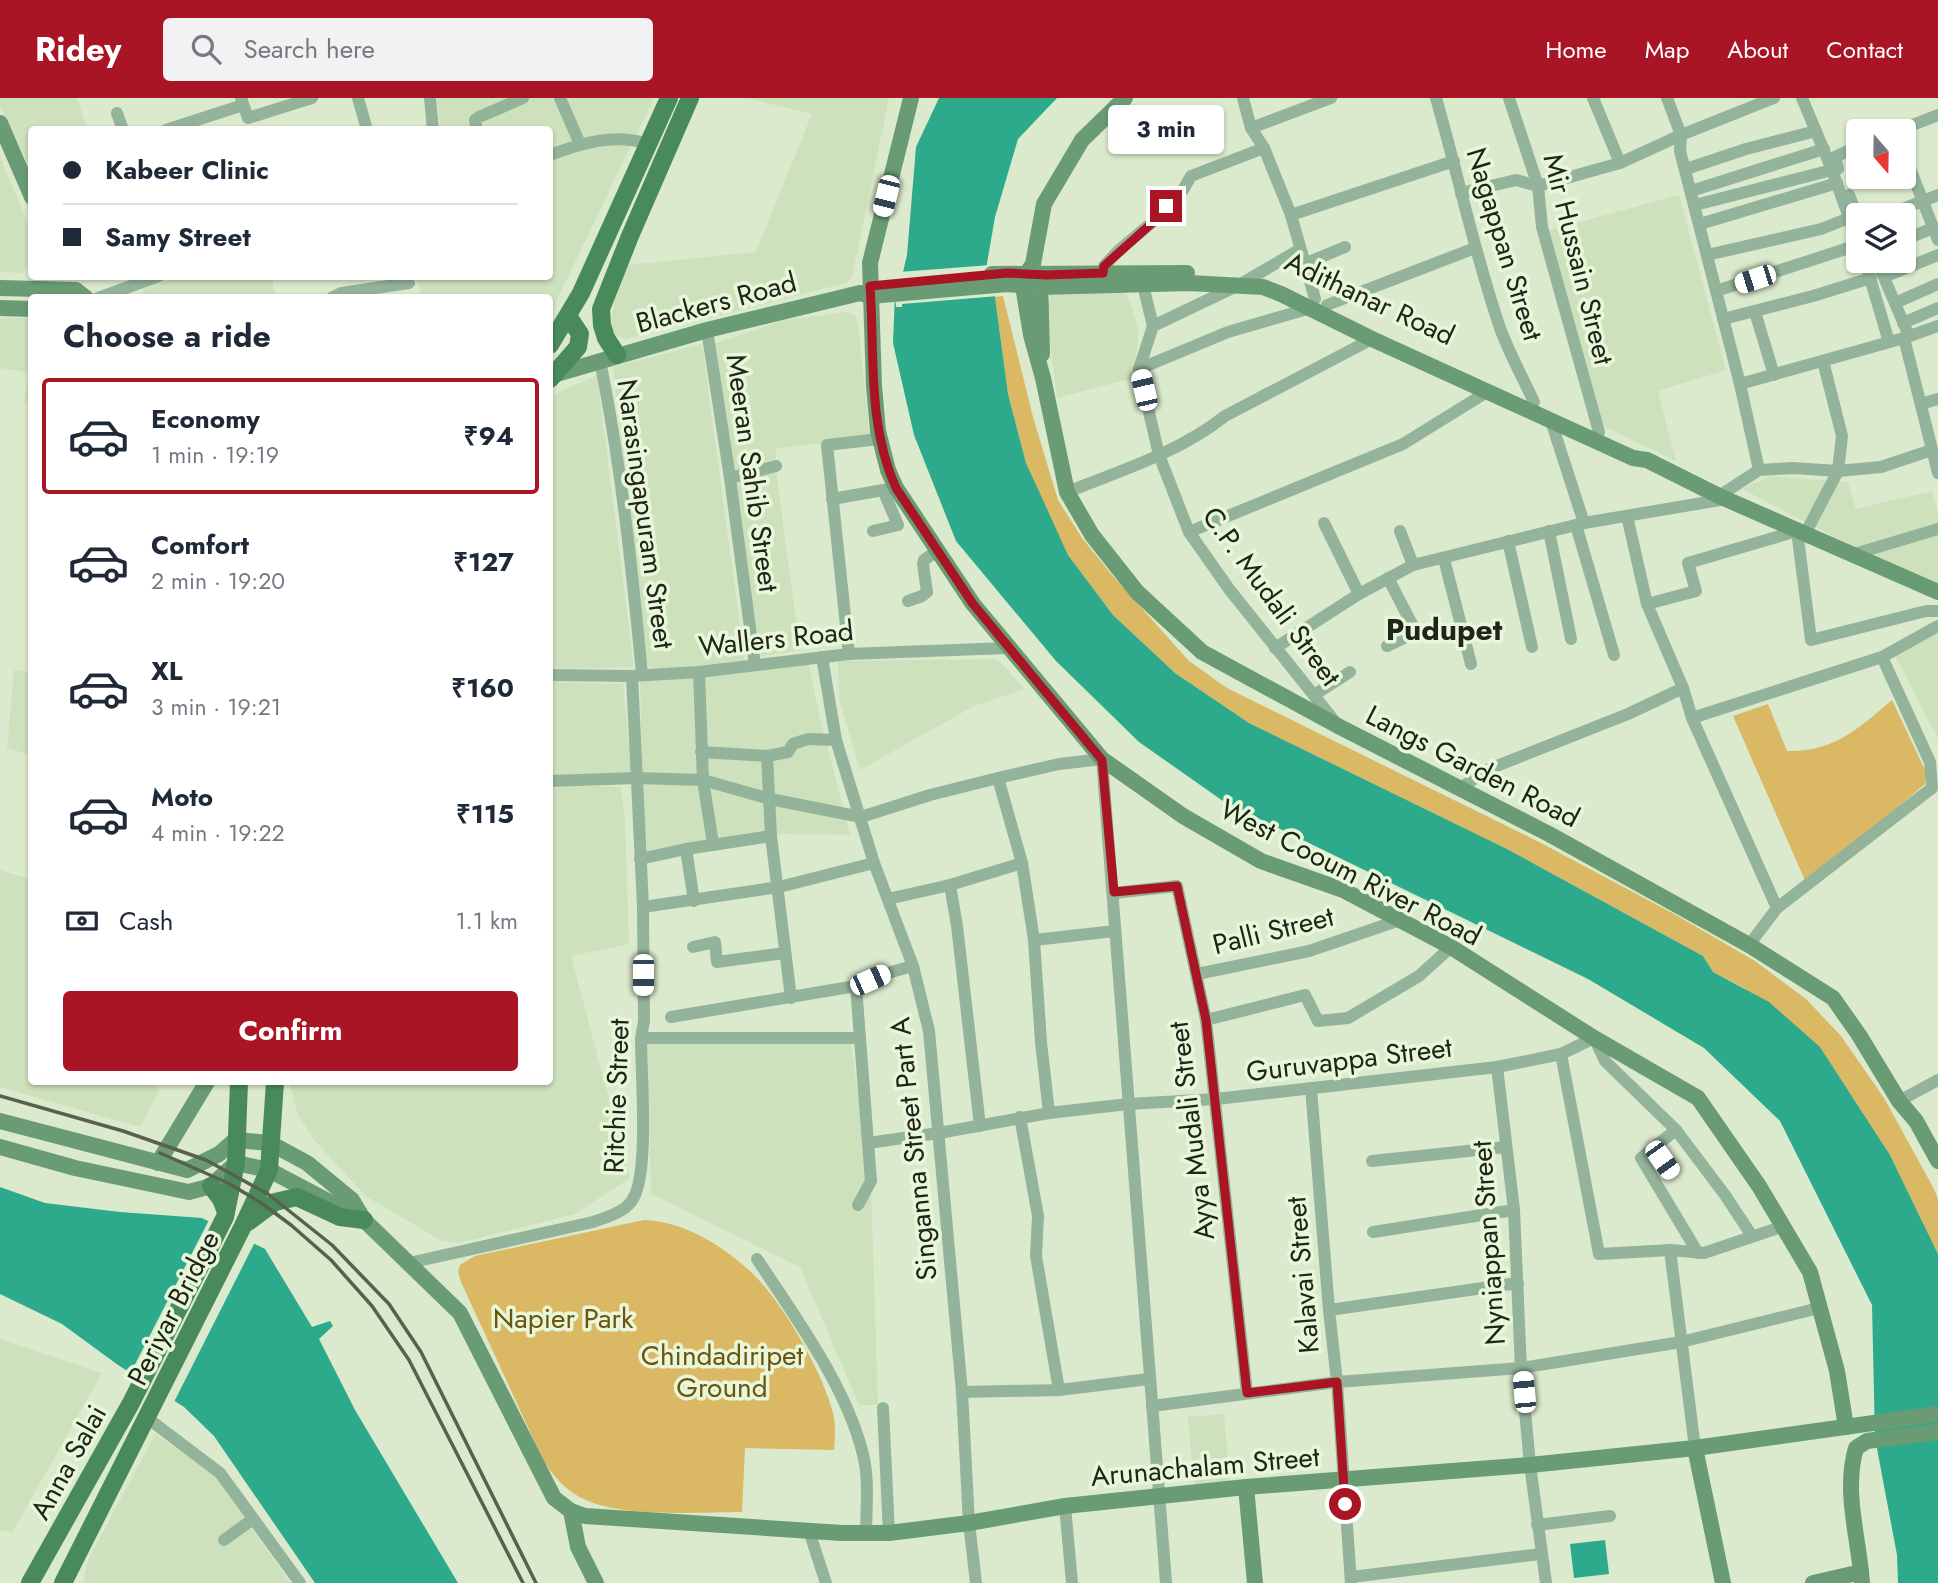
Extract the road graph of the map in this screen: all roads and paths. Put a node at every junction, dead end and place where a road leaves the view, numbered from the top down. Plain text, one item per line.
1 (312, 98) edge
2 (358, 98) edge
3 (430, 98) edge
4 (523, 98) edge
5 (560, 98) edge
6 (669, 98) edge
7 (690, 98) edge
8 (911, 98) edge
9 (1125, 98) edge
10 (1243, 98) edge
11 (1331, 98) edge
12 (1436, 98) edge
13 (1509, 98) edge
14 (1592, 98) edge
15 (1667, 98) edge
16 (1774, 98) edge
17 (1802, 98) edge
18 (242, 102) edge
19 (1752, 102) edge
20 (117, 113) dead end
21 (1938, 115) edge
22 (0, 123) edge
23 (1916, 124) edge
24 (122, 126) edge
25 (177, 126) edge
26 (363, 126) edge
27 (433, 126) edge
28 (476, 126) edge
29 (1251, 128) junction
30 (1816, 131) junction
31 (1681, 135) junction
32 (580, 144) junction
33 (648, 144) junction
34 (1264, 148) junction
35 (1824, 149) junction
36 (1846, 151) edge
37 (553, 154) edge
38 (1454, 161) junction
39 (1619, 163) junction
40 (1686, 169) junction
41 (1832, 170) junction
42 (1837, 183) junction
43 (1916, 183) edge
44 (1538, 186) junction
45 (28, 188) edge
46 (1691, 191) junction
47 (1461, 193) junction
48 (1938, 195) edge
49 (1923, 201) junction
50 (1847, 203) edge
51 (1849, 203) edge
52 (1916, 204) edge
53 (1696, 205) junction
54 (1291, 215) junction
55 (1846, 221) edge
56 (1700, 224) junction
57 (1936, 234) edge
58 (1916, 238) edge
59 (1345, 247) dead end
60 (1475, 248) junction
61 (1846, 248) edge
62 (1300, 250) junction
63 (1707, 255) junction
64 (1938, 255) edge
65 (1304, 264) junction
66 (1103, 273) junction
67 (1873, 273) edge
68 (1877, 273) edge
69 (1033, 277) junction
70 (1877, 278) junction
71 (148, 280) edge
72 (408, 280) edge
73 (1246, 281) junction
74 (1938, 284) edge
75 (1143, 285) junction
76 (894, 287) joint
77 (0, 288) edge
78 (77, 290) edge
79 (1716, 291) junction
80 (867, 292) junction
81 (109, 294) edge
82 (339, 294) edge
83 (1895, 303) junction
84 (1318, 304) junction
85 (0, 308) edge
86 (1938, 308) edge
87 (28, 309) edge
88 (601, 309) junction
89 (572, 311) junction
90 (1755, 312) junction
91 (1723, 319) junction
92 (1903, 323) junction
93 (1153, 326) junction
94 (1938, 326) edge
95 (707, 330) junction
96 (1907, 337) junction
97 (1372, 339) junction
98 (553, 340) edge
99 (1889, 342) junction
100 (609, 358) junction
101 (1823, 361) junction
102 (1139, 369) junction
103 (553, 375) edge
104 (1774, 375) junction
105 (553, 376) edge
106 (1740, 384) junction
107 (1487, 392) junction
108 (1938, 399) edge
109 (1534, 402) junction
110 (1921, 404) junction
111 (1551, 421) junction
112 (1599, 432) junction
113 (879, 439) junction
114 (1932, 450) junction
115 (1159, 455) junction
116 (1647, 460) junction
117 (776, 466) dead end
118 (1759, 470) junction
119 (1838, 471) junction
120 (1938, 473) edge
121 (730, 478) junction
122 (889, 489) junction
123 (1067, 492) junction
124 (1723, 497) junction
125 (832, 499) junction
126 (1627, 516) junction
127 (1324, 523) dead end
128 (1580, 524) junction
129 (1938, 529) edge
130 (873, 531) dead end
131 (1400, 531) dead end
132 (1549, 531) junction
133 (1189, 532) junction
134 (1801, 532) junction
135 (1508, 541) junction
136 (937, 551) junction
137 (1850, 555) junction
138 (1444, 559) junction
139 (1413, 565) junction
140 (1388, 578) junction
141 (1938, 592) edge
142 (1359, 594) junction
143 (908, 601) dead end
144 (1647, 604) junction
145 (1938, 611) edge
146 (1938, 626) edge
147 (1570, 639) dead end
148 (1387, 646) dead end
149 (1007, 648) junction
150 (1275, 648) junction
151 (1532, 648) dead end
152 (849, 653) junction
153 (1614, 655) dead end
154 (822, 657) junction
155 (1882, 657) junction
156 (1471, 664) dead end
157 (755, 665) junction
158 (699, 672) junction
159 (1350, 672) dead end
160 (553, 675) edge
161 (637, 675) junction
162 (1683, 688) junction
163 (1314, 695) junction
164 (1692, 718) junction
165 (1340, 727) junction
166 (836, 740) junction
167 (701, 752) junction
168 (767, 756) junction
169 (1102, 760) junction
170 (637, 778) junction
171 (998, 778) junction
172 (703, 780) junction
173 (553, 781) edge
174 (1459, 789) junction
175 (770, 799) junction
176 (861, 817) junction
177 (771, 836) junction
178 (713, 845) junction
179 (686, 849) junction
180 (640, 859) junction
181 (874, 863) junction
182 (1022, 863) junction
183 (950, 885) junction
184 (779, 887) junction
185 (1114, 892) junction
186 (888, 899) junction
187 (694, 901) junction
188 (643, 906) junction
189 (1777, 908) junction
190 (1400, 920) junction
191 (1115, 931) junction
192 (1034, 940) junction
193 (1749, 945) junction
194 (693, 947) dead end
195 (1451, 947) junction
196 (785, 953) junction
197 (913, 966) junction
198 (1196, 974) junction
199 (856, 986) junction
200 (791, 998) junction
201 (671, 1017) dead end
202 (1206, 1020) junction
203 (640, 1038) junction
204 (860, 1038) junction
205 (1594, 1038) junction
206 (1561, 1054) junction
207 (1497, 1067) junction
208 (1937, 1083) edge
209 (205, 1085) edge
210 (239, 1085) edge
211 (275, 1085) edge
212 (1311, 1088) junction
213 (1216, 1099) junction
214 (1899, 1101) junction
215 (1128, 1104) junction
216 (1049, 1113) junction
217 (1020, 1117) junction
218 (0, 1121) edge
219 (980, 1126) junction
220 (1675, 1130) junction
221 (939, 1133) junction
222 (235, 1140) junction
223 (270, 1143) junction
224 (868, 1143) junction
225 (0, 1147) edge
226 (1506, 1147) junction
227 (1653, 1148) junction
228 (1938, 1160) edge
229 (1372, 1161) dead end
230 (158, 1163) junction
231 (236, 1163) junction
232 (269, 1170) junction
233 (1671, 1171) dead end
234 (211, 1186) junction
235 (858, 1205) dead end
236 (1514, 1210) junction
237 (225, 1215) junction
238 (364, 1220) junction
239 (243, 1226) junction
240 (1784, 1226) junction
241 (1373, 1232) dead end
242 (1752, 1236) junction
243 (1670, 1250) junction
244 (1698, 1253) junction
245 (757, 1259) dead end
246 (409, 1263) junction
247 (1518, 1283) junction
248 (1819, 1308) junction
249 (1329, 1310) junction
250 (1681, 1342) junction
251 (1521, 1368) junction
252 (1149, 1379) junction
253 (1337, 1382) junction
254 (1059, 1390) junction
255 (962, 1392) junction
256 (1247, 1393) junction
257 (131, 1403) joint
258 (1152, 1406) junction
259 (883, 1408) dead end
260 (1938, 1414) edge
261 (148, 1415) junction
262 (1846, 1427) junction
263 (1938, 1432) edge
264 (1695, 1448) junction
265 (1530, 1465) junction
266 (1343, 1480) junction
267 (1246, 1487) junction
268 (1159, 1496) junction
269 (1065, 1506) junction
270 (571, 1511) junction
271 (1610, 1516) dead end
272 (253, 1519) junction
273 (969, 1523) junction
274 (1537, 1525) junction
275 (809, 1531) junction
276 (889, 1533) junction
277 (866, 1534) junction
278 (224, 1541) dead end
279 (1541, 1554) junction
280 (1861, 1578) edge
281 (1351, 1580) edge
282 (30, 1583) edge
283 (63, 1583) edge
284 (300, 1583) edge
285 (596, 1583) edge
286 (826, 1583) edge
287 (976, 1583) edge
288 (1072, 1583) edge
289 (1166, 1583) edge
290 (1255, 1583) edge
291 (1546, 1583) edge
292 (1723, 1583) edge
293 (1813, 1583) edge

1 - 18 street
2 - 26 street
3 - 27 street
4 - 28 street
5 - 32 street
6 - 33 main road
7 - 88 main road
8 - 80 main road, West Cooum River Road
9 - 69 main road, Langs Garden Road
10 - 29 street
11 - 29 street
12 - 38 street, Nagappan Street
13 - 44 street, Mir Hussain Street
14 - 39 street
15 - 31 street
16 - 19 street
17 - 30 street
18 - 25 street
19 - 31 street
20 - 24 street
21 - 23 street
22 - 45 main road
29 - 34 street
30 - 35 street
30 - 40 street
31 - 39 street
31 - 40 street
32 - 33 street
32 - 37 street
33 - 89 main road
34 - 54 street
34 - 66 street
35 - 41 street
35 - 46 street
36 - 51 street
38 - 47 street, Nagappan Street
38 - 54 street
39 - 44 street
40 - 46 street
41 - 42 street
41 - 53 street
42 - 50 street
42 - 56 street
43 - 49 street
44 - 47 street
44 - 112 street, Mir Hussain Street
46 - 53 street
47 - 60 street, Nagappan Street
48 - 49 street
49 - 52 street
49 - 57 street
53 - 56 street
54 - 62 street
55 - 63 street
56 - 63 street
57 - 58 street
59 - 65 street
60 - 84 street
60 - 109 street, Nagappan Street
61 - 79 street
62 - 65 street
62 - 73 street
63 - 79 street
64 - 70 street
65 - 84 street
66 - 69 main road, Adithanar Road
66 - 73 main road, Adithanar Road
67 - 70 street
68 - 70 street
69 - 75 main road, Adithanar Road
69 - 76 main road, Adithanar Road
69 - 123 main road, Langs Garden Road
70 - 83 street
70 - 90 street
70 - 99 street
71 - 81 street
72 - 82 street
73 - 75 main road, Adithanar Road
73 - 84 main road, Adithanar Road
73 - 93 street
74 - 83 street
75 - 93 street
76 - 80 main road, Blackers Road
77 - 78 main road
79 - 91 street
80 - 95 main road, Blackers Road
80 - 113 main road, West Cooum River Road
83 - 92 street
84 - 97 main road, Adithanar Road
84 - 102 street
84 - 109 main road, Adithanar Road
85 - 87 main road
86 - 92 street
88 - 89 main road
88 - 100 main road
89 - 98 main road
89 - 103 main road
90 - 91 street
90 - 104 street
91 - 106 street
92 - 96 street
93 - 102 street
94 - 96 street
95 - 100 main road, Blackers Road
95 - 121 street, Meeran Sahib Street
96 - 99 street
96 - 110 street
97 - 107 main road, Adithanar Road
97 - 115 street
99 - 101 street
100 - 105 main road, Blackers Road
100 - 161 street, Narasingapuram Street
101 - 104 street
101 - 119 street
102 - 115 street, C.P. Mudali Street
104 - 106 street
106 - 118 street
107 - 111 main road, Adithanar Road
107 - 133 street
108 - 110 street
109 - 112 main road, Adithanar Road
110 - 114 street
111 - 116 main road, Adithanar Road
111 - 128 street
112 - 116 main road, Adithanar Road
113 - 122 main road, West Cooum River Road
113 - 125 street
114 - 119 street
114 - 120 street
115 - 123 street
115 - 133 street, C.P. Mudali Street
116 - 124 main road, Adithanar Road
117 - 121 street
118 - 119 street
118 - 124 street
119 - 134 street
121 - 157 street, Meeran Sahib Street
122 - 125 street
122 - 130 street
122 - 136 main road, West Cooum River Road
123 - 165 main road, Langs Garden Road
124 - 126 street
124 - 134 main road, Adithanar Road
125 - 152 street
126 - 128 street
126 - 144 street
127 - 142 street
128 - 132 street
128 - 153 street
129 - 137 street
131 - 139 street
132 - 135 street
132 - 147 street
133 - 150 street, C.P. Mudali Street
134 - 137 main road, Adithanar Road
134 - 144 street
134 - 145 street
135 - 138 street
135 - 151 street
136 - 143 street
136 - 149 main road, West Cooum River Road
137 - 141 main road, Adithanar Road
138 - 139 street
138 - 156 street
139 - 140 street
140 - 142 street
140 - 148 street
142 - 150 street
144 - 162 street
146 - 155 street
149 - 152 street, Wallers Road
149 - 169 main road, West Cooum River Road
150 - 163 street, C.P. Mudali Street
152 - 154 street, Wallers Road
154 - 157 street, Wallers Road
154 - 166 street, Singanna Street Part A
155 - 164 street
155 - 189 street
157 - 158 street, Wallers Road
158 - 161 street, Wallers Road
158 - 167 street
159 - 163 street
160 - 161 street, Wallers Road
161 - 170 street, Ritchie Street
162 - 164 street
162 - 174 street
163 - 165 street, C.P. Mudali Street
164 - 189 street
165 - 174 main road, Langs Garden Road
166 - 168 street
166 - 176 street, Singanna Street Part A
167 - 168 street
167 - 172 street
168 - 175 street
169 - 171 street
169 - 185 street
169 - 190 main road, West Cooum River Road
170 - 172 street
170 - 173 street
170 - 180 street, Ritchie Street
171 - 176 street
171 - 182 street
172 - 175 street
172 - 178 street
174 - 193 main road, Langs Garden Road
175 - 176 street
175 - 177 street
176 - 181 street, Singanna Street Part A
177 - 178 street
177 - 184 street
178 - 179 street
179 - 180 street
179 - 187 street
180 - 188 street, Ritchie Street
181 - 184 street
181 - 186 street, Singanna Street Part A
182 - 183 street
182 - 192 street
183 - 186 street
183 - 219 street
184 - 187 street
184 - 196 street
185 - 191 street
185 - 198 street, Ayya Mudali Street
186 - 197 street, Singanna Street Part A
187 - 188 street
188 - 203 street, Ritchie Street
189 - 193 street
190 - 195 main road, West Cooum River Road
190 - 198 street, Palli Street
191 - 192 street
191 - 215 street
192 - 216 street
193 - 214 main road, Langs Garden Road
194 - 196 street
195 - 202 street
195 - 205 main road, West Cooum River Road
196 - 200 street
197 - 199 street
197 - 221 street, Singanna Street Part A
198 - 202 street, Ayya Mudali Street
199 - 200 street
199 - 204 street
200 - 201 street
202 - 213 street, Ayya Mudali Street
203 - 204 street
203 - 246 street, Ritchie Street
204 - 224 street
205 - 206 street, Guruvappa Street
205 - 220 street
205 - 240 main road, West Cooum River Road
206 - 207 street, Guruvappa Street
206 - 243 street
207 - 212 street, Guruvappa Street
207 - 226 street, Nyniappan Street
208 - 214 street
209 - 230 main road
210 - 222 main road, Periyar Bridge
211 - 223 main road
212 - 213 street, Guruvappa Street
212 - 249 street, Kalavai Street
213 - 215 street, Guruvappa Street
213 - 256 street, Ayya Mudali Street
214 - 228 main road, Langs Garden Road
215 - 216 street, Guruvappa Street
215 - 252 street
216 - 217 street, Guruvappa Street
217 - 219 street, Guruvappa Street
217 - 254 street
218 - 230 main road
219 - 221 street, Guruvappa Street
220 - 227 street
220 - 242 street
221 - 224 street, Guruvappa Street
221 - 255 street, Singanna Street Part A
222 - 223 main road
222 - 230 main road
222 - 231 main road, Periyar Bridge
223 - 232 main road
223 - 238 main road
224 - 235 street
225 - 234 main road
226 - 229 street
226 - 236 street, Nyniappan Street
227 - 233 street
227 - 244 street
231 - 232 main road
231 - 234 main road
231 - 237 main road, Periyar Bridge
232 - 238 main road
232 - 239 main road, Periyar Bridge
234 - 237 main road
236 - 241 street
236 - 247 street, Nyniappan Street
237 - 257 main road, Periyar Bridge
238 - 239 main road
238 - 246 main road
239 - 261 main road, Periyar Bridge
240 - 242 street
240 - 248 main road, West Cooum River Road
242 - 244 street
243 - 244 street
243 - 250 street
245 - 277 street
246 - 270 main road, Arunachalam Street
247 - 249 street
247 - 251 street, Nyniappan Street
248 - 250 street
248 - 262 main road, West Cooum River Road
249 - 253 street, Kalavai Street
250 - 251 street
250 - 264 street
251 - 253 street
251 - 265 street, Nyniappan Street
252 - 254 street
252 - 258 street
253 - 256 street
253 - 266 street, Kalavai Street
254 - 255 street
255 - 273 street, Singanna Street Part A
256 - 258 street
257 - 282 main road, Anna Salai
258 - 268 street
259 - 276 street
260 - 262 main road, Arunachalam Street
261 - 272 street
261 - 283 main road, Anna Salai
262 - 264 main road, Arunachalam Street
263 - 280 main road
264 - 265 main road, Arunachalam Street
264 - 292 main road
265 - 266 main road, Arunachalam Street
265 - 274 street, Nyniappan Street
266 - 267 main road, Arunachalam Street
266 - 281 street, Kalavai Street
267 - 268 main road, Arunachalam Street
267 - 290 main road
268 - 269 main road, Arunachalam Street
268 - 289 street
269 - 273 main road, Arunachalam Street
269 - 288 street
270 - 275 main road, Arunachalam Street
270 - 285 main road
271 - 274 street
272 - 278 street
272 - 284 street
273 - 276 main road, Arunachalam Street
273 - 287 street, Singanna Street Part A
274 - 279 street, Nyniappan Street
275 - 277 main road, Arunachalam Street
275 - 286 street
276 - 277 main road, Arunachalam Street
279 - 281 street
279 - 291 street, Nyniappan Street
280 - 293 main road

